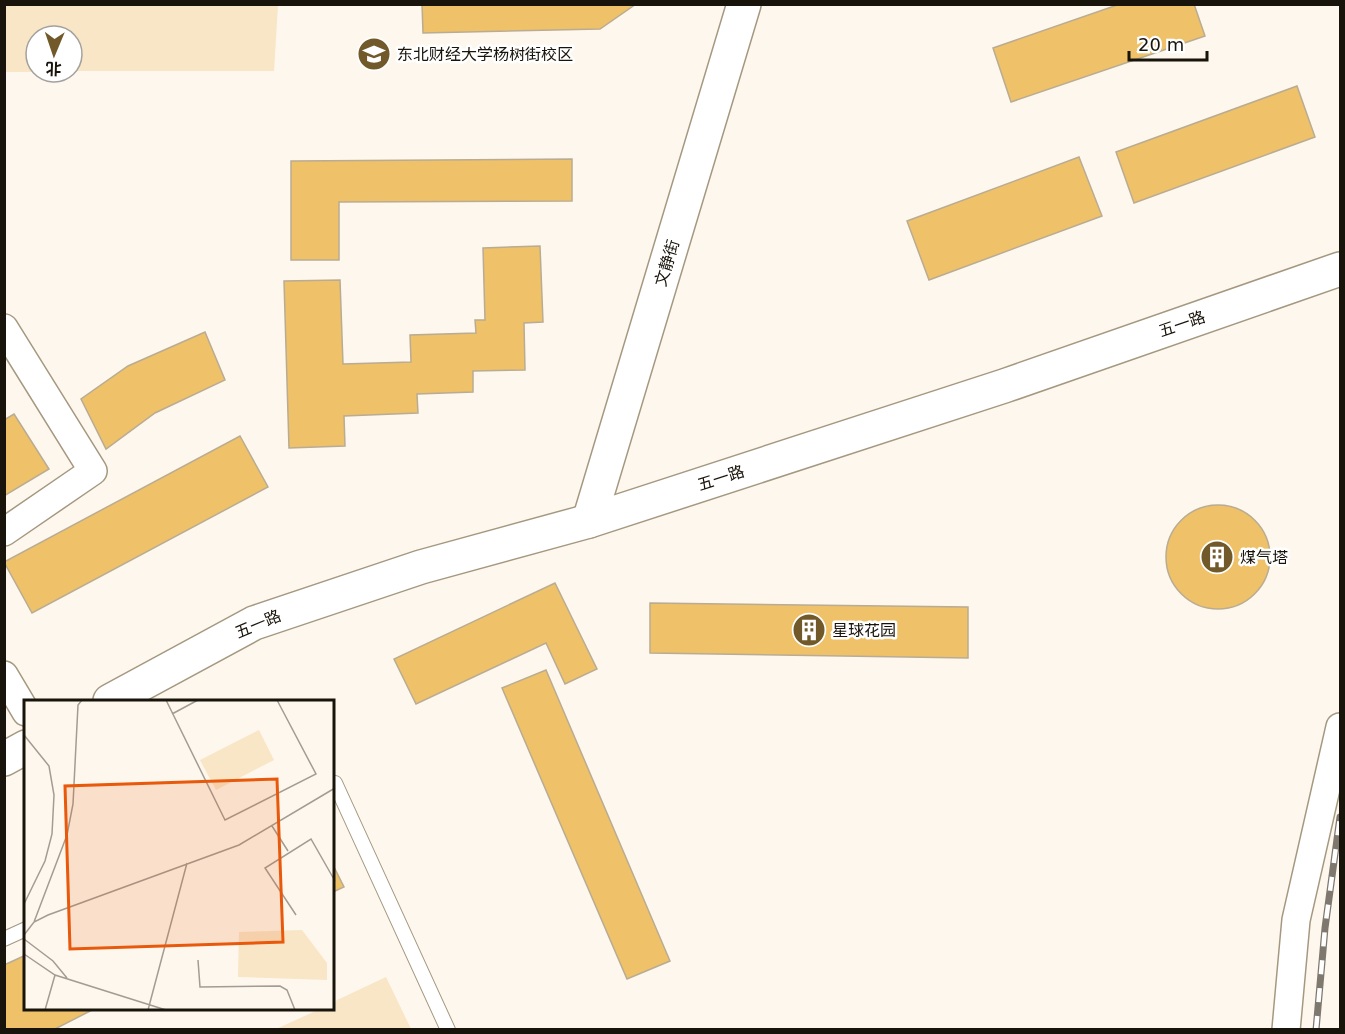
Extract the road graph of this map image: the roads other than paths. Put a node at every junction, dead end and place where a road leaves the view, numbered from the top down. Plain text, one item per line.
1 (744, 4) edge
2 (1341, 269) edge
3 (4, 328) edge
4 (589, 521) junction
5 (4, 532) edge
6 (4, 675) edge
7 (112, 700) edge
8 (24, 709) edge
9 (1341, 727) edge
10 (24, 748) edge
11 (4, 759) edge
12 (334, 784) edge
13 (24, 930) edge
14 (4, 939) edge
15 (448, 1029) edge
16 (1286, 1029) edge

1 - 4 main road, 文静街
2 - 4 main road, 五一路
3 - 5 street
4 - 7 main road, 五一路
6 - 8 street
9 - 16 street
10 - 11 main road
12 - 15 lane
13 - 14 lane

